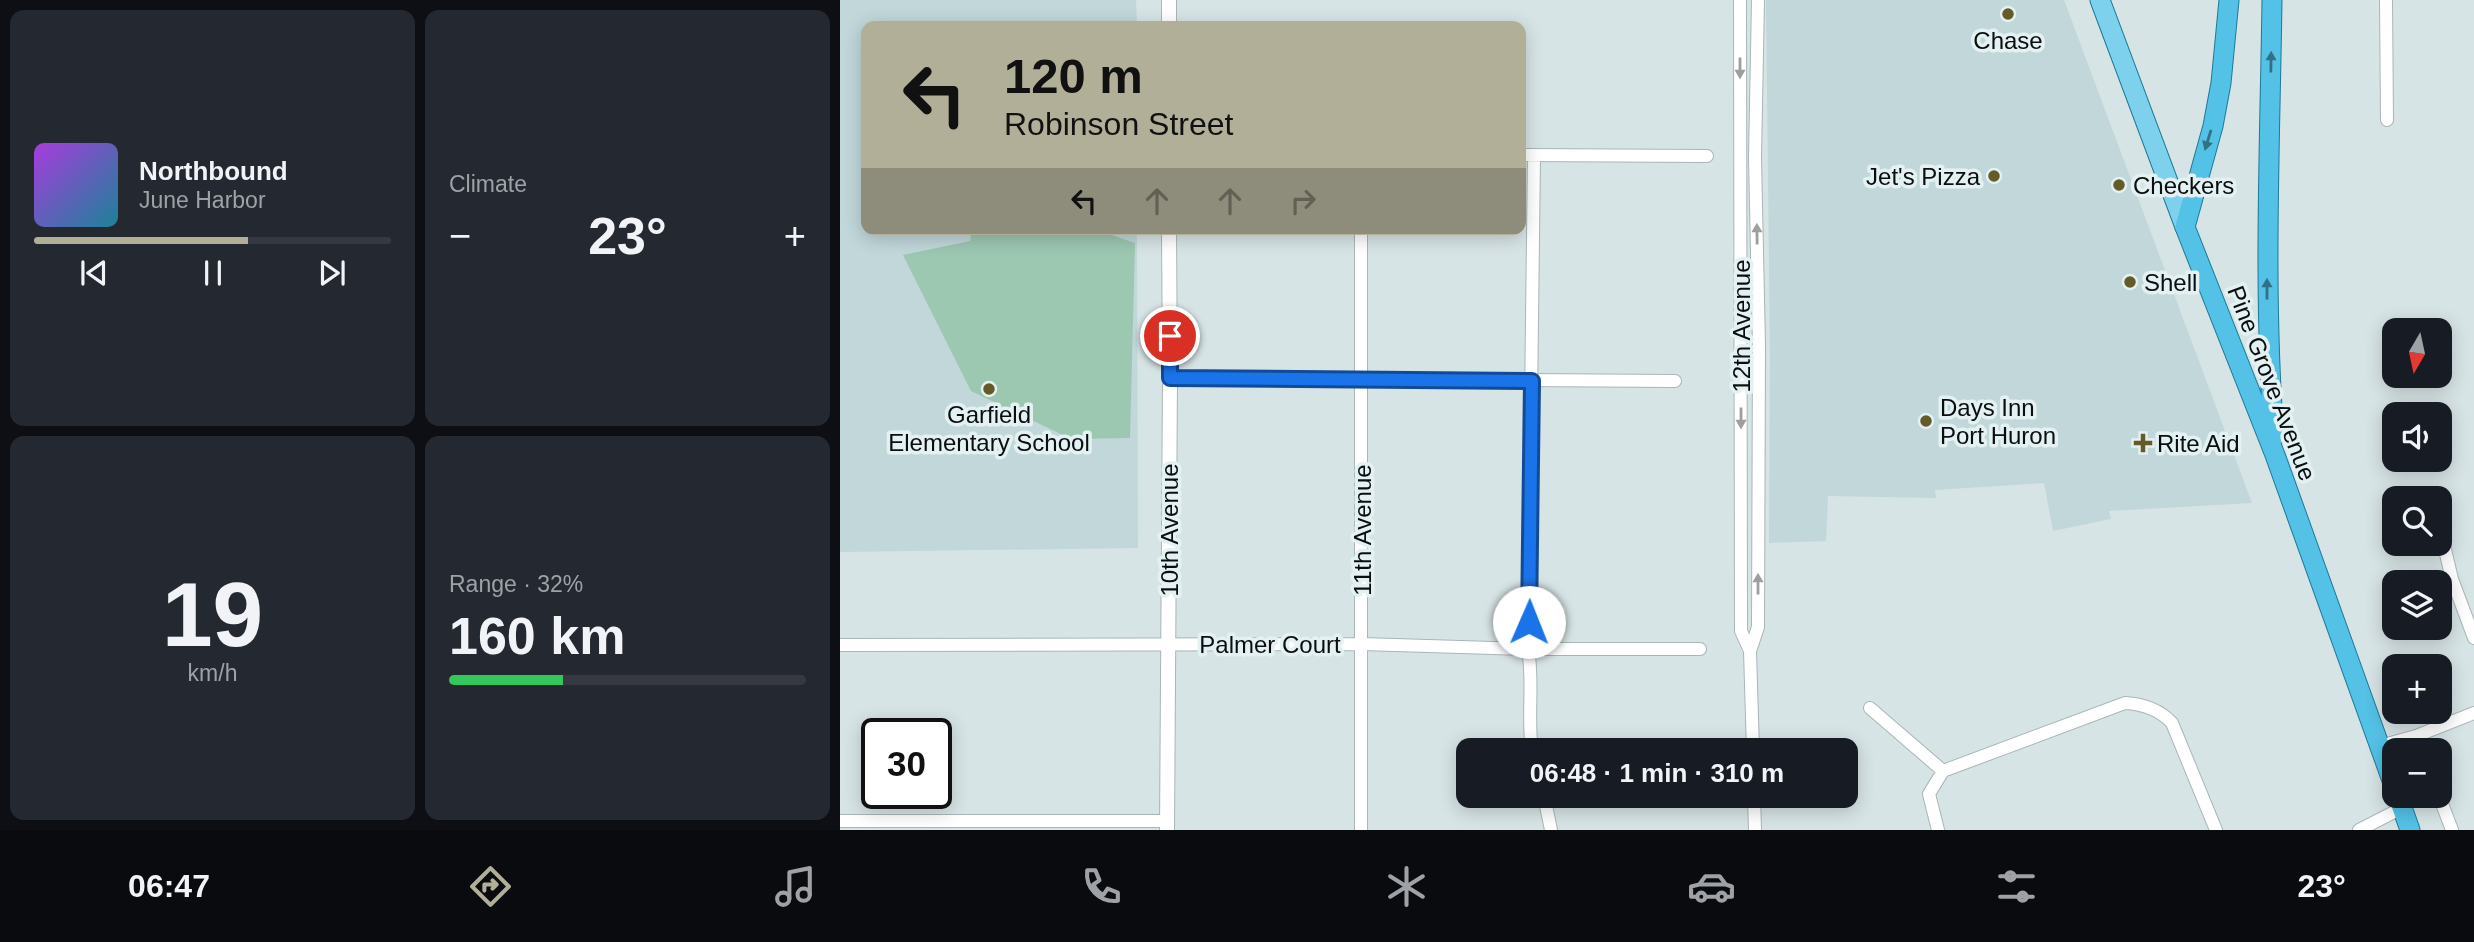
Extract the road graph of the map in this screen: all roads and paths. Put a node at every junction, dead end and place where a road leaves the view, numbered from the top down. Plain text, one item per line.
1 (1169, 0) edge
2 (1740, 0) edge
3 (1758, 0) edge
4 (2100, 0) edge
5 (2229, 0) edge
6 (2272, 0) edge
7 (2386, 0) edge
8 (1169, 21) edge
9 (2387, 120) dead end
10 (1527, 155) edge
11 (1707, 156) dead end
12 (2185, 227) junction
13 (1169, 235) edge
14 (1361, 235) edge
15 (1170, 378) junction
16 (1362, 378) junction
17 (1532, 381) junction
18 (1675, 381) dead end
19 (2275, 455) junction
20 (2446, 556) edge
21 (2474, 638) edge
22 (1168, 644) junction
23 (1362, 644) junction
24 (840, 645) edge
25 (1528, 649) junction
26 (1700, 649) dead end
27 (1750, 651) junction
28 (1870, 708) dead end
29 (2474, 713) edge
30 (2416, 736) joint
31 (1530, 738) edge
32 (1753, 738) edge
33 (2380, 746) junction
34 (2382, 752) edge
35 (1942, 771) junction
36 (1546, 808) edge
37 (1754, 808) edge
38 (2391, 808) edge
39 (2402, 808) edge
40 (2444, 808) edge
41 (840, 821) edge
42 (1167, 825) edge
43 (1361, 830) edge
44 (1551, 830) edge
45 (1755, 830) edge
46 (1938, 830) edge
47 (2216, 830) edge
48 (2359, 830) edge
49 (2410, 830) edge
50 (2452, 830) edge

1 - 8 street
2 -> 27 street, 12th Avenue
27 -> 3 street, 12th Avenue
4 - 12 main road, Pine Grove Avenue
5 -> 12 highway
19 -> 6 highway
7 - 9 street
10 - 11 street
10 - 17 street
12 - 19 highway, Pine Grove Avenue
13 - 15 street, 10th Avenue
14 - 16 street, 11th Avenue
15 - 16 street
15 - 22 street, 10th Avenue
16 - 17 street
16 - 23 street, 11th Avenue
17 - 18 street
17 - 25 street
19 - 33 highway, Pine Grove Avenue
20 - 21 street
22 - 23 street, Palmer Court
22 - 24 street, Palmer Court
22 - 42 street, 10th Avenue
23 - 25 street, Palmer Court
23 - 43 street, 11th Avenue
25 - 26 street, Palmer Court
25 - 31 street
27 - 32 street, 12th Avenue
28 - 35 street
29 - 30 street
30 - 33 street
33 - 34 highway, Pine Grove Avenue
35 - 46 street
35 - 47 street
36 - 44 street
37 - 45 street
38 - 48 street
39 - 49 highway
40 - 50 street
41 - 42 street

